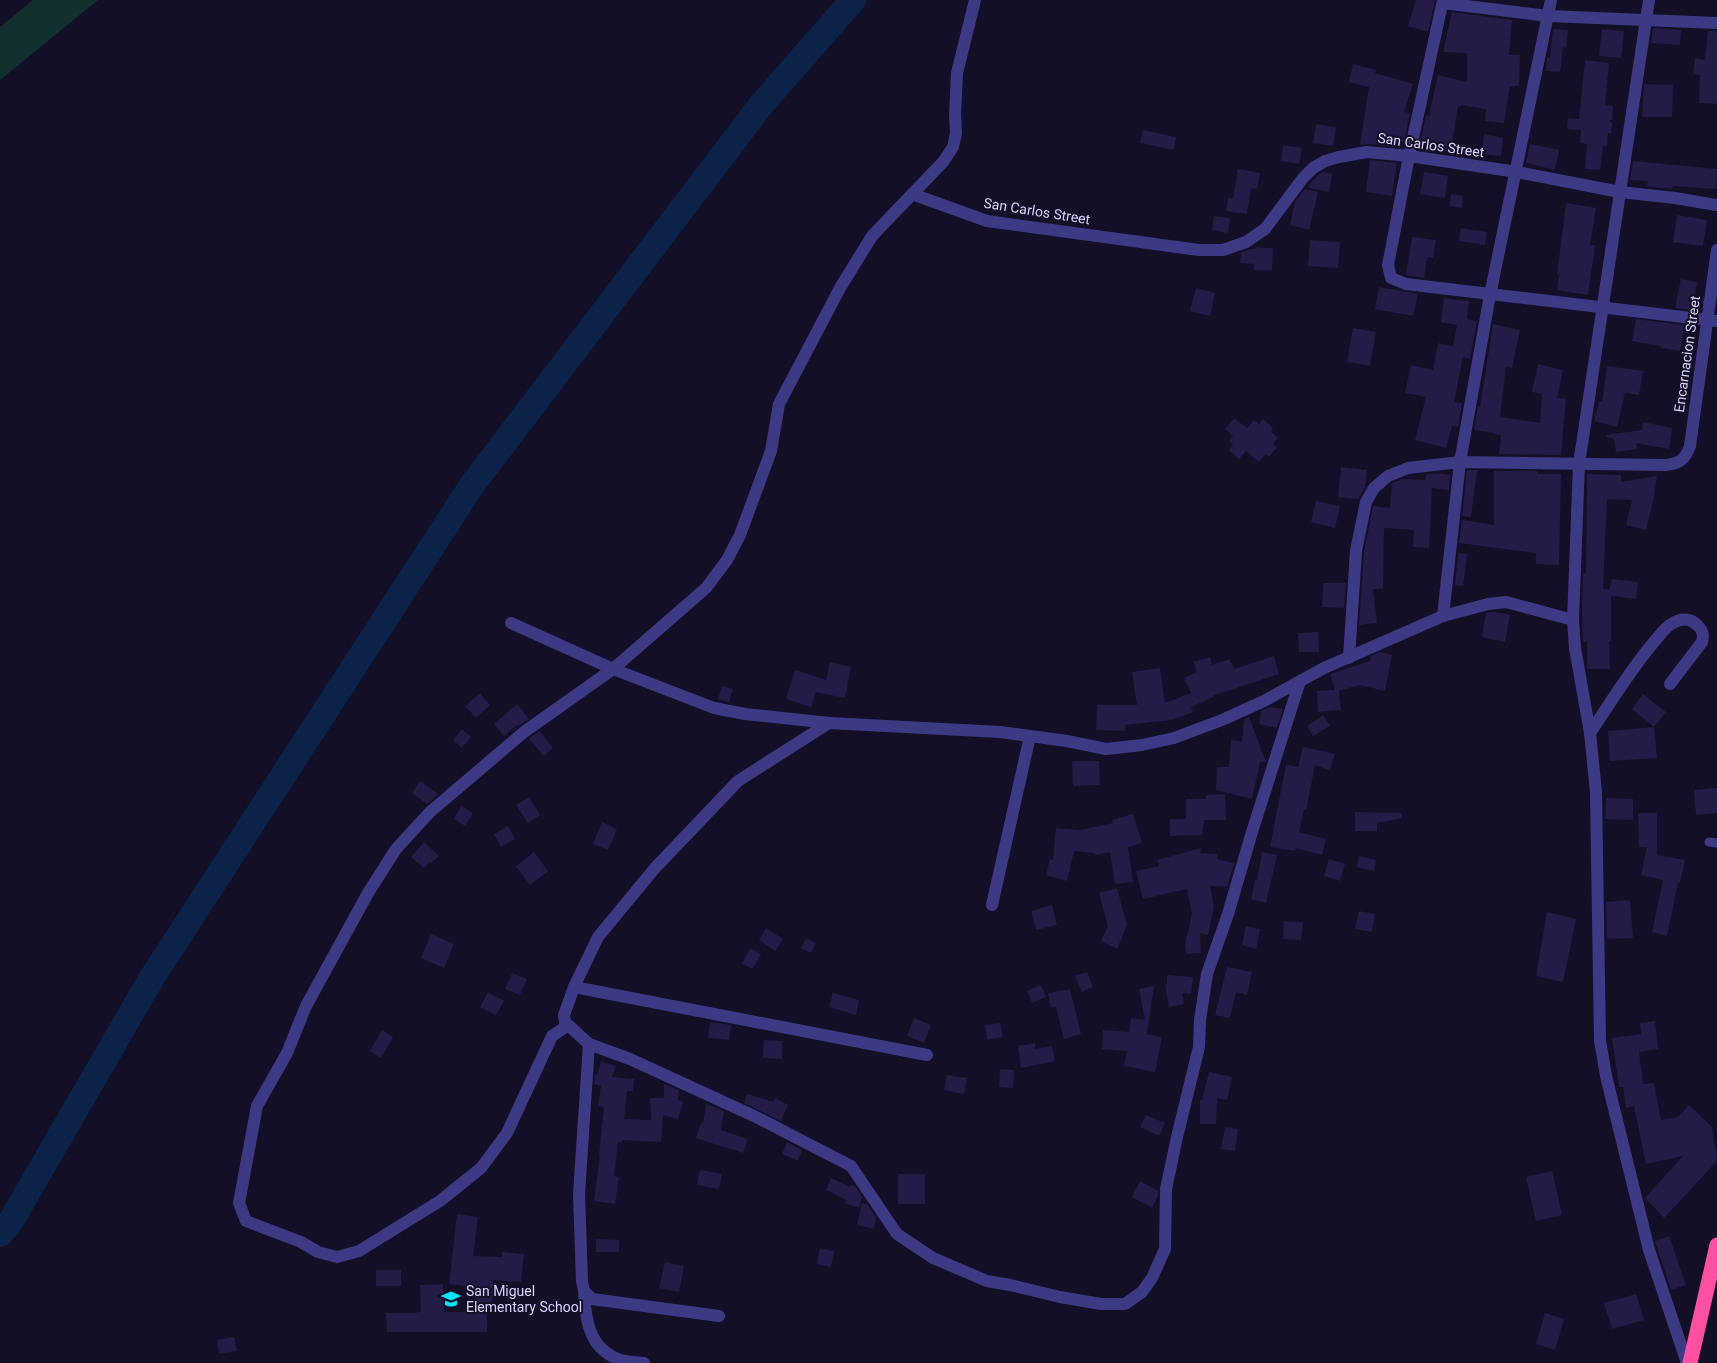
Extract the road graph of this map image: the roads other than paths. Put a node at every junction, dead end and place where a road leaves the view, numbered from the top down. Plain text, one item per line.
1 (975, 0) edge
2 (1551, 0) edge
3 (1649, 0) edge
4 (1443, 2) edge
5 (1548, 16) junction
6 (1646, 19) junction
7 (1717, 23) edge
8 (1409, 156) junction
9 (1517, 172) junction
10 (1620, 192) junction
11 (912, 194) junction
12 (1717, 205) edge
13 (1717, 250) edge
14 (1490, 295) junction
15 (1601, 308) junction
16 (1712, 321) edge
17 (1460, 462) junction
18 (1579, 464) junction
19 (1443, 616) junction
20 (1573, 620) junction
21 (511, 623) dead end
22 (1349, 658) junction
23 (613, 669) junction
24 (1300, 681) junction
25 (1670, 684) dead end
26 (829, 723) junction
27 (1590, 733) junction
28 (1030, 736) junction
29 (992, 905) dead end
30 (574, 987) junction
31 (567, 1026) junction
32 (589, 1044) junction
33 (927, 1055) dead end
34 (1717, 1245) edge
35 (584, 1291) junction
36 (719, 1316) dead end
37 (644, 1363) edge
38 (1688, 1363) edge

1 - 11 street
2 - 5 street
3 - 6 street
4 - 5 street
4 - 8 street
5 - 6 street
5 - 9 street
6 - 7 street
6 - 10 street
8 - 9 street, San Carlos Street
8 - 11 street, San Carlos Street
8 - 14 street
9 - 10 street, San Carlos Street
9 - 14 street
10 - 12 street, San Carlos Street
10 - 15 street
11 - 23 street
13 - 16 street, Encarnacion Street
14 - 15 street
14 - 17 street
15 - 16 street
15 - 18 street
16 - 18 street, Encarnacion Street
17 - 18 street
17 - 19 street
17 - 22 street
18 - 20 street
19 - 20 street
19 - 22 street
20 - 27 street
21 - 23 street
22 - 24 street
23 - 26 street
23 - 31 street
24 - 28 street
24 - 32 street
25 - 27 street
26 - 28 street
26 - 30 street
27 - 38 street
28 - 29 street
30 - 31 street
30 - 33 street
31 - 32 street
32 - 35 street
34 - 38 highway
35 - 36 street
35 - 37 street

